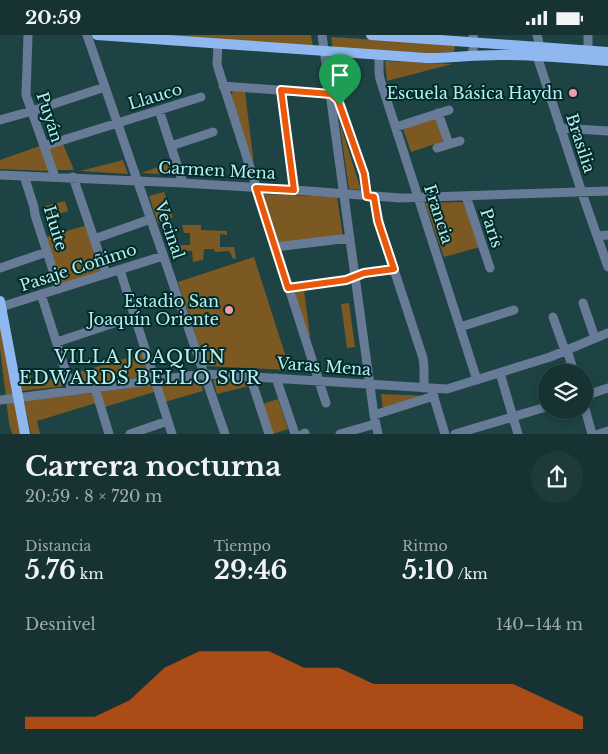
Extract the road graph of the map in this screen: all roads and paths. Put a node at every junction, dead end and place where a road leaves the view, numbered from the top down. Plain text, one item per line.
1 (28, 35) edge
2 (87, 35) edge
3 (97, 35) edge
4 (322, 35) edge
5 (372, 35) edge
6 (537, 35) edge
7 (588, 35) edge
8 (153, 37) edge
9 (429, 37) edge
10 (472, 37) edge
11 (218, 44) junction
12 (325, 51) junction
13 (588, 51) junction
14 (538, 52) junction
15 (608, 52) edge
16 (380, 55) junction
17 (472, 56) junction
18 (608, 61) edge
19 (223, 86) junction
20 (105, 87) junction
21 (281, 90) junction
22 (331, 94) junction
23 (201, 97) dead end
24 (449, 110) dead end
25 (32, 111) junction
26 (438, 113) junction
27 (161, 116) dead end
28 (0, 120) edge
29 (117, 123) junction
30 (396, 127) junction
31 (560, 128) junction
32 (608, 131) edge
33 (213, 132) dead end
34 (460, 141) dead end
35 (449, 144) junction
36 (44, 146) junction
37 (171, 146) junction
38 (436, 148) dead end
39 (0, 175) edge
40 (24, 175) junction
41 (54, 177) junction
42 (73, 177) junction
43 (137, 181) junction
44 (183, 183) junction
45 (256, 188) junction
46 (294, 190) junction
47 (581, 191) junction
48 (608, 191) edge
49 (344, 194) junction
50 (370, 196) junction
51 (466, 196) junction
52 (419, 198) junction
53 (151, 219) junction
54 (608, 235) edge
55 (597, 236) junction
56 (350, 238) junction
57 (94, 239) junction
58 (275, 247) junction
59 (47, 252) junction
60 (163, 256) junction
61 (608, 267) edge
62 (0, 268) edge
63 (490, 268) dead end
64 (120, 269) junction
65 (394, 269) junction
66 (106, 274) junction
67 (355, 276) junction
68 (288, 288) junction
69 (59, 289) junction
70 (41, 294) junction
71 (583, 303) dead end
72 (1, 304) edge
73 (514, 310) dead end
74 (135, 316) junction
75 (553, 317) dead end
76 (460, 327) junction
77 (608, 333) edge
78 (595, 338) junction
79 (57, 342) junction
80 (566, 351) junction
81 (571, 364) edge
82 (500, 373) junction
83 (204, 374) junction
84 (250, 377) junction
85 (276, 378) junction
86 (155, 380) junction
87 (477, 380) junction
88 (319, 381) junction
89 (370, 384) junction
90 (95, 388) junction
91 (608, 388) edge
92 (72, 391) junction
93 (429, 391) junction
94 (593, 393) edge
95 (18, 398) junction
96 (0, 400) edge
97 (326, 403) dead end
98 (538, 409) edge
99 (513, 417) junction
100 (375, 419) junction
101 (588, 419) edge
102 (168, 421) junction
103 (608, 431) edge
104 (25, 434) edge
105 (109, 434) edge
106 (130, 434) edge
107 (172, 434) edge
108 (225, 434) edge
109 (269, 434) edge
110 (295, 434) edge
111 (340, 434) edge
112 (378, 434) edge
113 (445, 434) edge
114 (454, 434) edge
115 (518, 434) edge
116 (592, 434) edge
117 (599, 434) edge

1 - 25 street, Puyán
2 - 20 street, Vecinal
3 - 8 main road
4 - 12 street
5 - 9 main road
6 - 14 street, Brasilia
7 - 13 street
8 - 11 main road
9 - 10 main road
10 - 14 main road
10 - 17 street
11 - 12 main road
11 - 19 street
12 - 16 main road
12 - 22 street
13 - 14 main road
13 - 15 main road
14 - 17 main road
14 - 18 main road
14 - 31 street, Brasilia
16 - 17 main road
16 - 30 street, Francia
19 - 21 street
19 - 45 street
20 - 25 street
20 - 29 street, Vecinal
21 - 22 street
21 - 46 street
22 - 49 street
22 - 50 street
23 - 29 street, Llauco
24 - 26 street
25 - 28 street
25 - 36 street, Puyán
26 - 30 street
26 - 35 street
27 - 37 street
29 - 36 street, Llauco
29 - 43 street, Vecinal
30 - 52 street, Francia
31 - 32 street
31 - 47 street, Brasilia
33 - 37 street
34 - 35 street
35 - 38 street
36 - 41 street, Puyán
37 - 44 street
39 - 40 street, Carmen Mena
40 - 41 street, Carmen Mena
40 - 59 street, Huite
41 - 42 street, Carmen Mena
42 - 43 street, Carmen Mena
42 - 57 street
43 - 44 street, Carmen Mena
43 - 53 street, Vecinal
44 - 45 street, Carmen Mena
45 - 46 street, Carmen Mena
45 - 58 street
46 - 49 street, Carmen Mena
47 - 48 street, Carmen Mena
47 - 51 street, Carmen Mena
47 - 55 street, Brasilia
49 - 50 street, Carmen Mena
49 - 56 street
50 - 52 street, Carmen Mena
50 - 65 street
51 - 52 street, Carmen Mena
51 - 63 street, París
52 - 76 street, Francia
53 - 57 street
53 - 60 street, Vecinal
54 - 55 street
55 - 61 street, Brasilia
56 - 58 street
56 - 67 street
57 - 66 street
58 - 68 street
59 - 62 street
59 - 69 street, Huite
60 - 64 street, Pasaje Coñimo
60 - 83 street, Vecinal
64 - 66 street, Pasaje Coñimo
64 - 74 street
65 - 67 street
65 - 93 street
66 - 69 street, Pasaje Coñimo
67 - 68 street
67 - 89 street
68 - 88 street
69 - 70 street, Pasaje Coñimo
70 - 72 street, Pasaje Coñimo
70 - 79 street
71 - 78 street
72 - 95 main road
73 - 76 street
74 - 79 street
74 - 86 street
75 - 80 street
76 - 87 street, Francia
77 - 78 street, Varas Mena
78 - 80 street, Varas Mena
79 - 92 street
80 - 81 street
80 - 82 street, Varas Mena
82 - 87 street, Varas Mena
82 - 99 street
83 - 84 street, Varas Mena
83 - 86 street, Varas Mena
83 - 108 street, Vecinal
84 - 85 street, Varas Mena
84 - 109 street
85 - 88 street, Varas Mena
85 - 110 street
86 - 90 street, Varas Mena
86 - 102 street
87 - 93 street, Varas Mena
88 - 89 street, Varas Mena
88 - 97 street
89 - 93 street, Varas Mena
89 - 100 street
90 - 92 street, Varas Mena
90 - 105 street
91 - 94 street
92 - 95 street, Varas Mena
93 - 100 street
93 - 113 street
95 - 96 street, Varas Mena
95 - 104 main road
98 - 99 street
99 - 114 street
99 - 115 street
100 - 111 street
100 - 112 street
101 - 116 street
102 - 106 street
102 - 107 street
103 - 117 street

